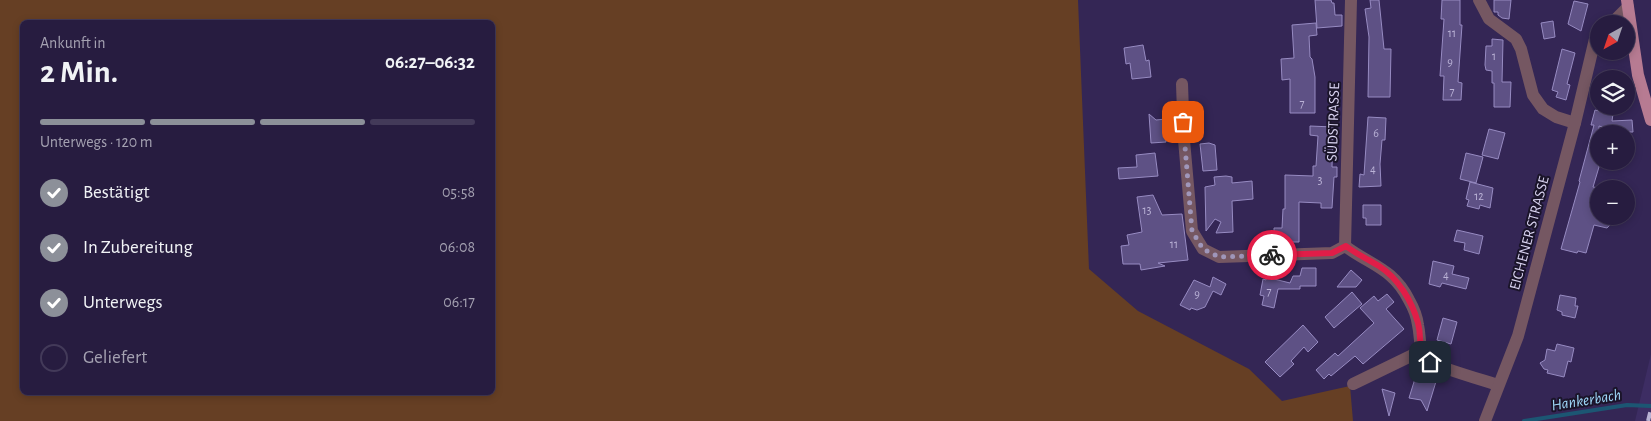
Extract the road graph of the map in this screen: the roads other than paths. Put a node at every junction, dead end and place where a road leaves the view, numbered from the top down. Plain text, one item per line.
1 (1351, 0) edge
2 (1479, 0) edge
3 (1628, 4) edge
4 (1619, 15) edge
5 (1593, 60) edge
6 (1634, 60) edge
7 (1182, 84) dead end
8 (1651, 120) edge
9 (1575, 123) junction
10 (1346, 246) junction
11 (1421, 351) junction
12 (1352, 384) dead end
13 (1498, 385) junction
14 (1486, 417) edge

1 - 10 street, SÜDSTRASSE
2 - 9 street
3 - 4 street
5 - 9 street, EICHENER STRASSE
6 - 8 main road
7 - 10 street
9 - 13 street, EICHENER STRASSE
10 - 11 street
11 - 12 street
11 - 13 street
13 - 14 street, EICHENER STRASSE

